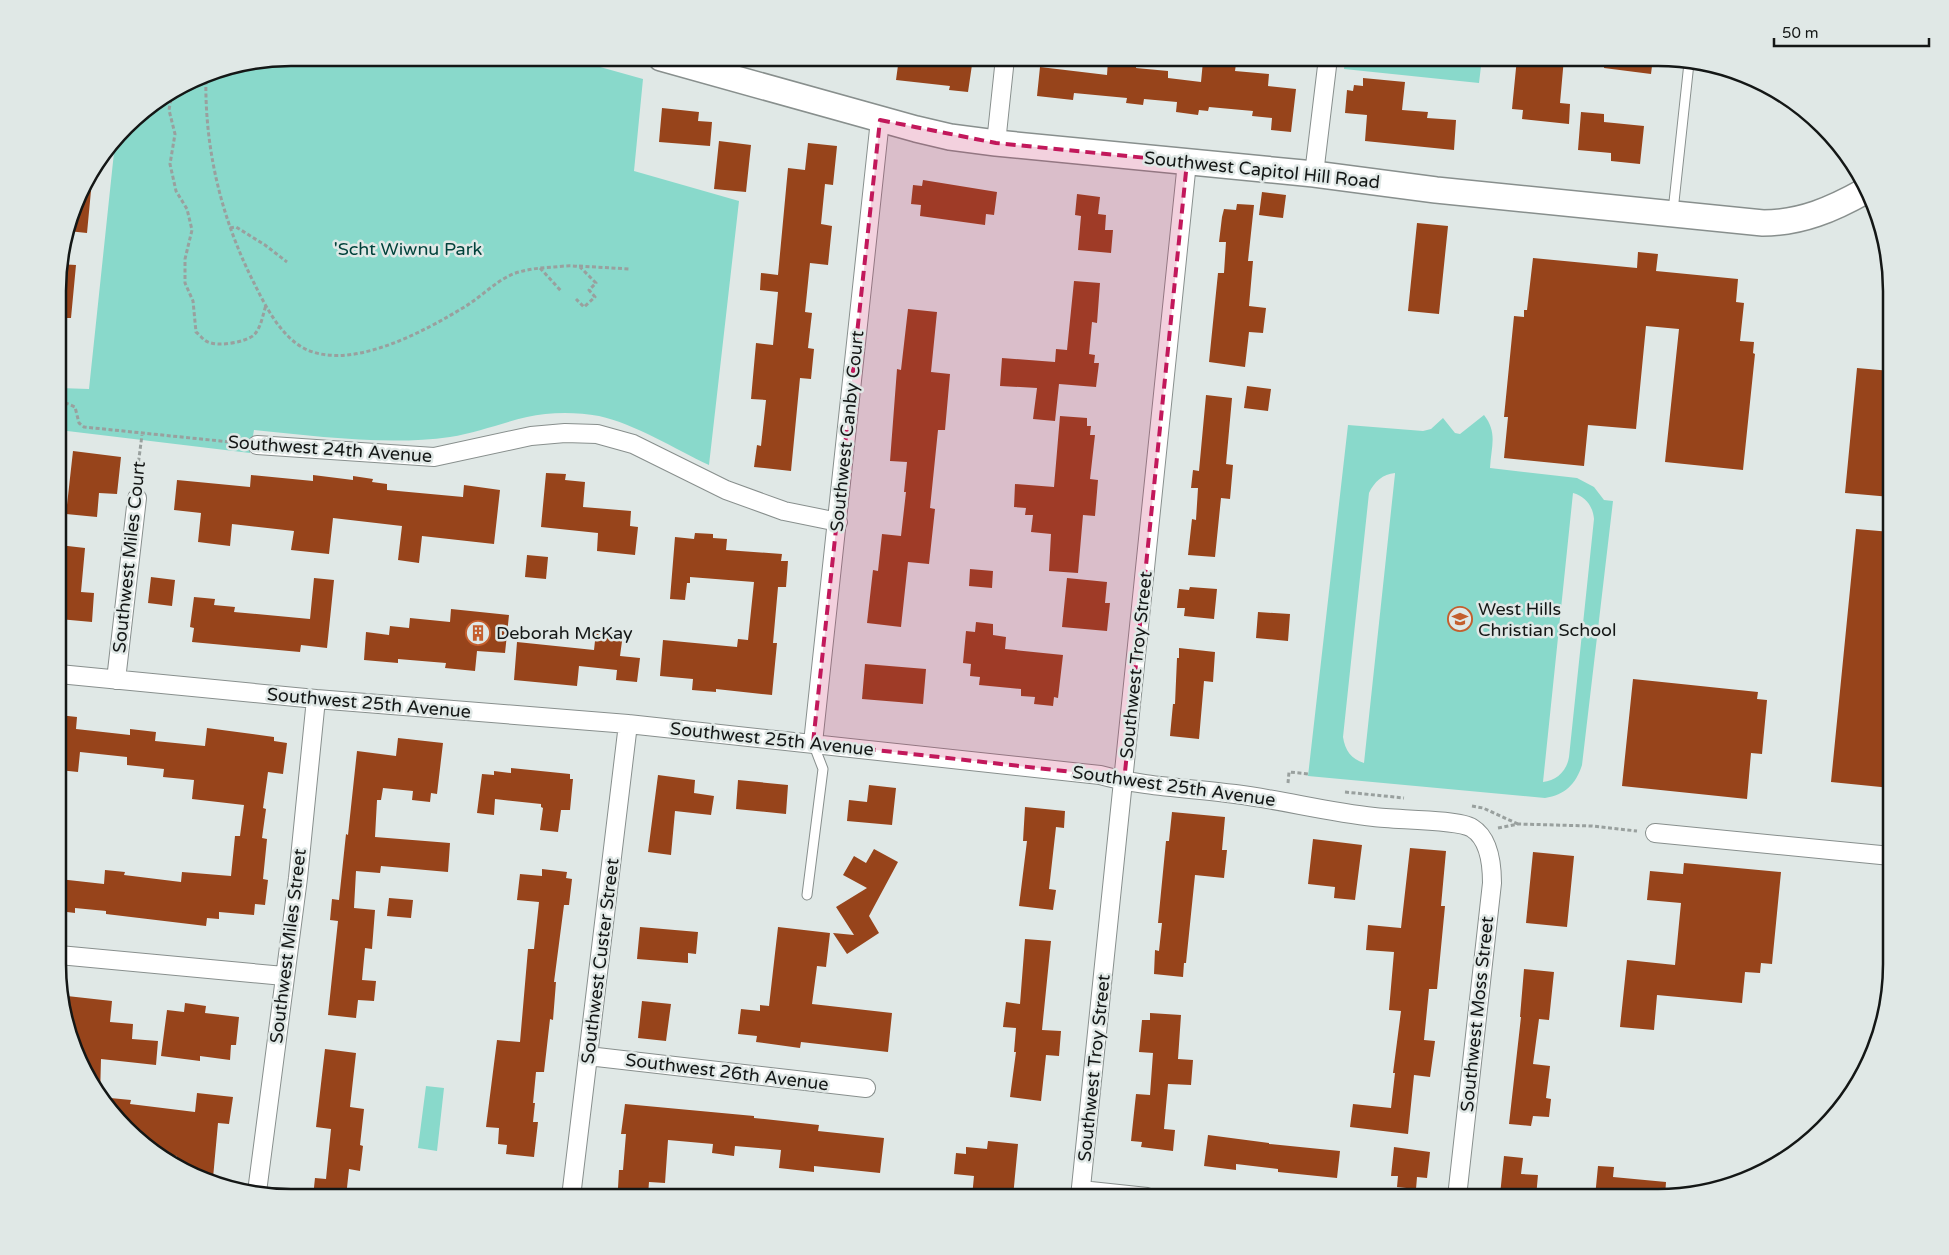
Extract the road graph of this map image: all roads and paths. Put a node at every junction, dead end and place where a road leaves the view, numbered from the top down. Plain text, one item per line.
1 (712, 66) edge
2 (1004, 66) edge
3 (1327, 66) edge
4 (1688, 68) edge
5 (206, 83) edge
6 (171, 101) edge
7 (880, 120) junction
8 (996, 143) junction
9 (1186, 162) junction
10 (1314, 174) junction
11 (1861, 193) edge
12 (1673, 214) junction
13 (230, 228) junction
14 (287, 262) dead end
15 (578, 266) junction
16 (540, 268) junction
17 (629, 270) dead end
18 (562, 292) dead end
19 (576, 300) dead end
20 (266, 305) junction
21 (66, 403) edge
22 (142, 435) junction
23 (257, 445) joint
24 (138, 498) joint
25 (838, 522) junction
26 (66, 675) edge
27 (116, 680) junction
28 (316, 699) junction
29 (628, 724) junction
30 (813, 743) junction
31 (1124, 782) junction
32 (1655, 832) joint
33 (1479, 834) junction
34 (1883, 855) edge
35 (807, 895) dead end
36 (66, 956) edge
37 (284, 976) junction
38 (588, 1056) junction
39 (866, 1088) dead end
40 (258, 1186) edge
41 (572, 1189) edge
42 (1081, 1189) edge
43 (1458, 1189) edge

1 - 7 street, Southwest Capitol Hill Road
2 - 8 street
3 - 10 street
4 - 12 lane
5 - 13 path
6 - 20 path
7 - 8 street, Southwest Capitol Hill Road
7 - 25 street, Southwest Canby Court
8 - 9 street, Southwest Capitol Hill Road
9 - 10 street, Southwest Capitol Hill Road
9 - 31 street, Southwest Troy Street
10 - 12 street, Southwest Capitol Hill Road
11 - 12 street, Southwest Capitol Hill Road
13 - 14 path
13 - 20 path
15 - 16 path
15 - 17 path
15 - 19 path
16 - 18 path
16 - 20 path
21 - 22 path, Southwest 24th Avenue
22 - 23 path, Southwest 24th Avenue
22 - 24 path, Southwest Miles Court
23 - 25 street, Southwest 24th Avenue
24 - 27 street, Southwest Miles Court
25 - 30 street, Southwest Canby Court
26 - 27 street, Southwest 25th Avenue
27 - 28 street, Southwest 25th Avenue
28 - 29 street, Southwest 25th Avenue
28 - 37 street, Southwest Miles Street
29 - 30 street, Southwest 25th Avenue
29 - 38 street, Southwest Custer Street
30 - 31 street, Southwest 25th Avenue
30 - 35 lane
31 - 33 street, Southwest 25th Avenue
31 - 42 street, Southwest Troy Street
32 - 33 path
32 - 34 street
33 - 43 street, Southwest Moss Street
36 - 37 street
37 - 40 street, Southwest Miles Street
38 - 39 street, Southwest 26th Avenue
38 - 41 street, Southwest Custer Street

